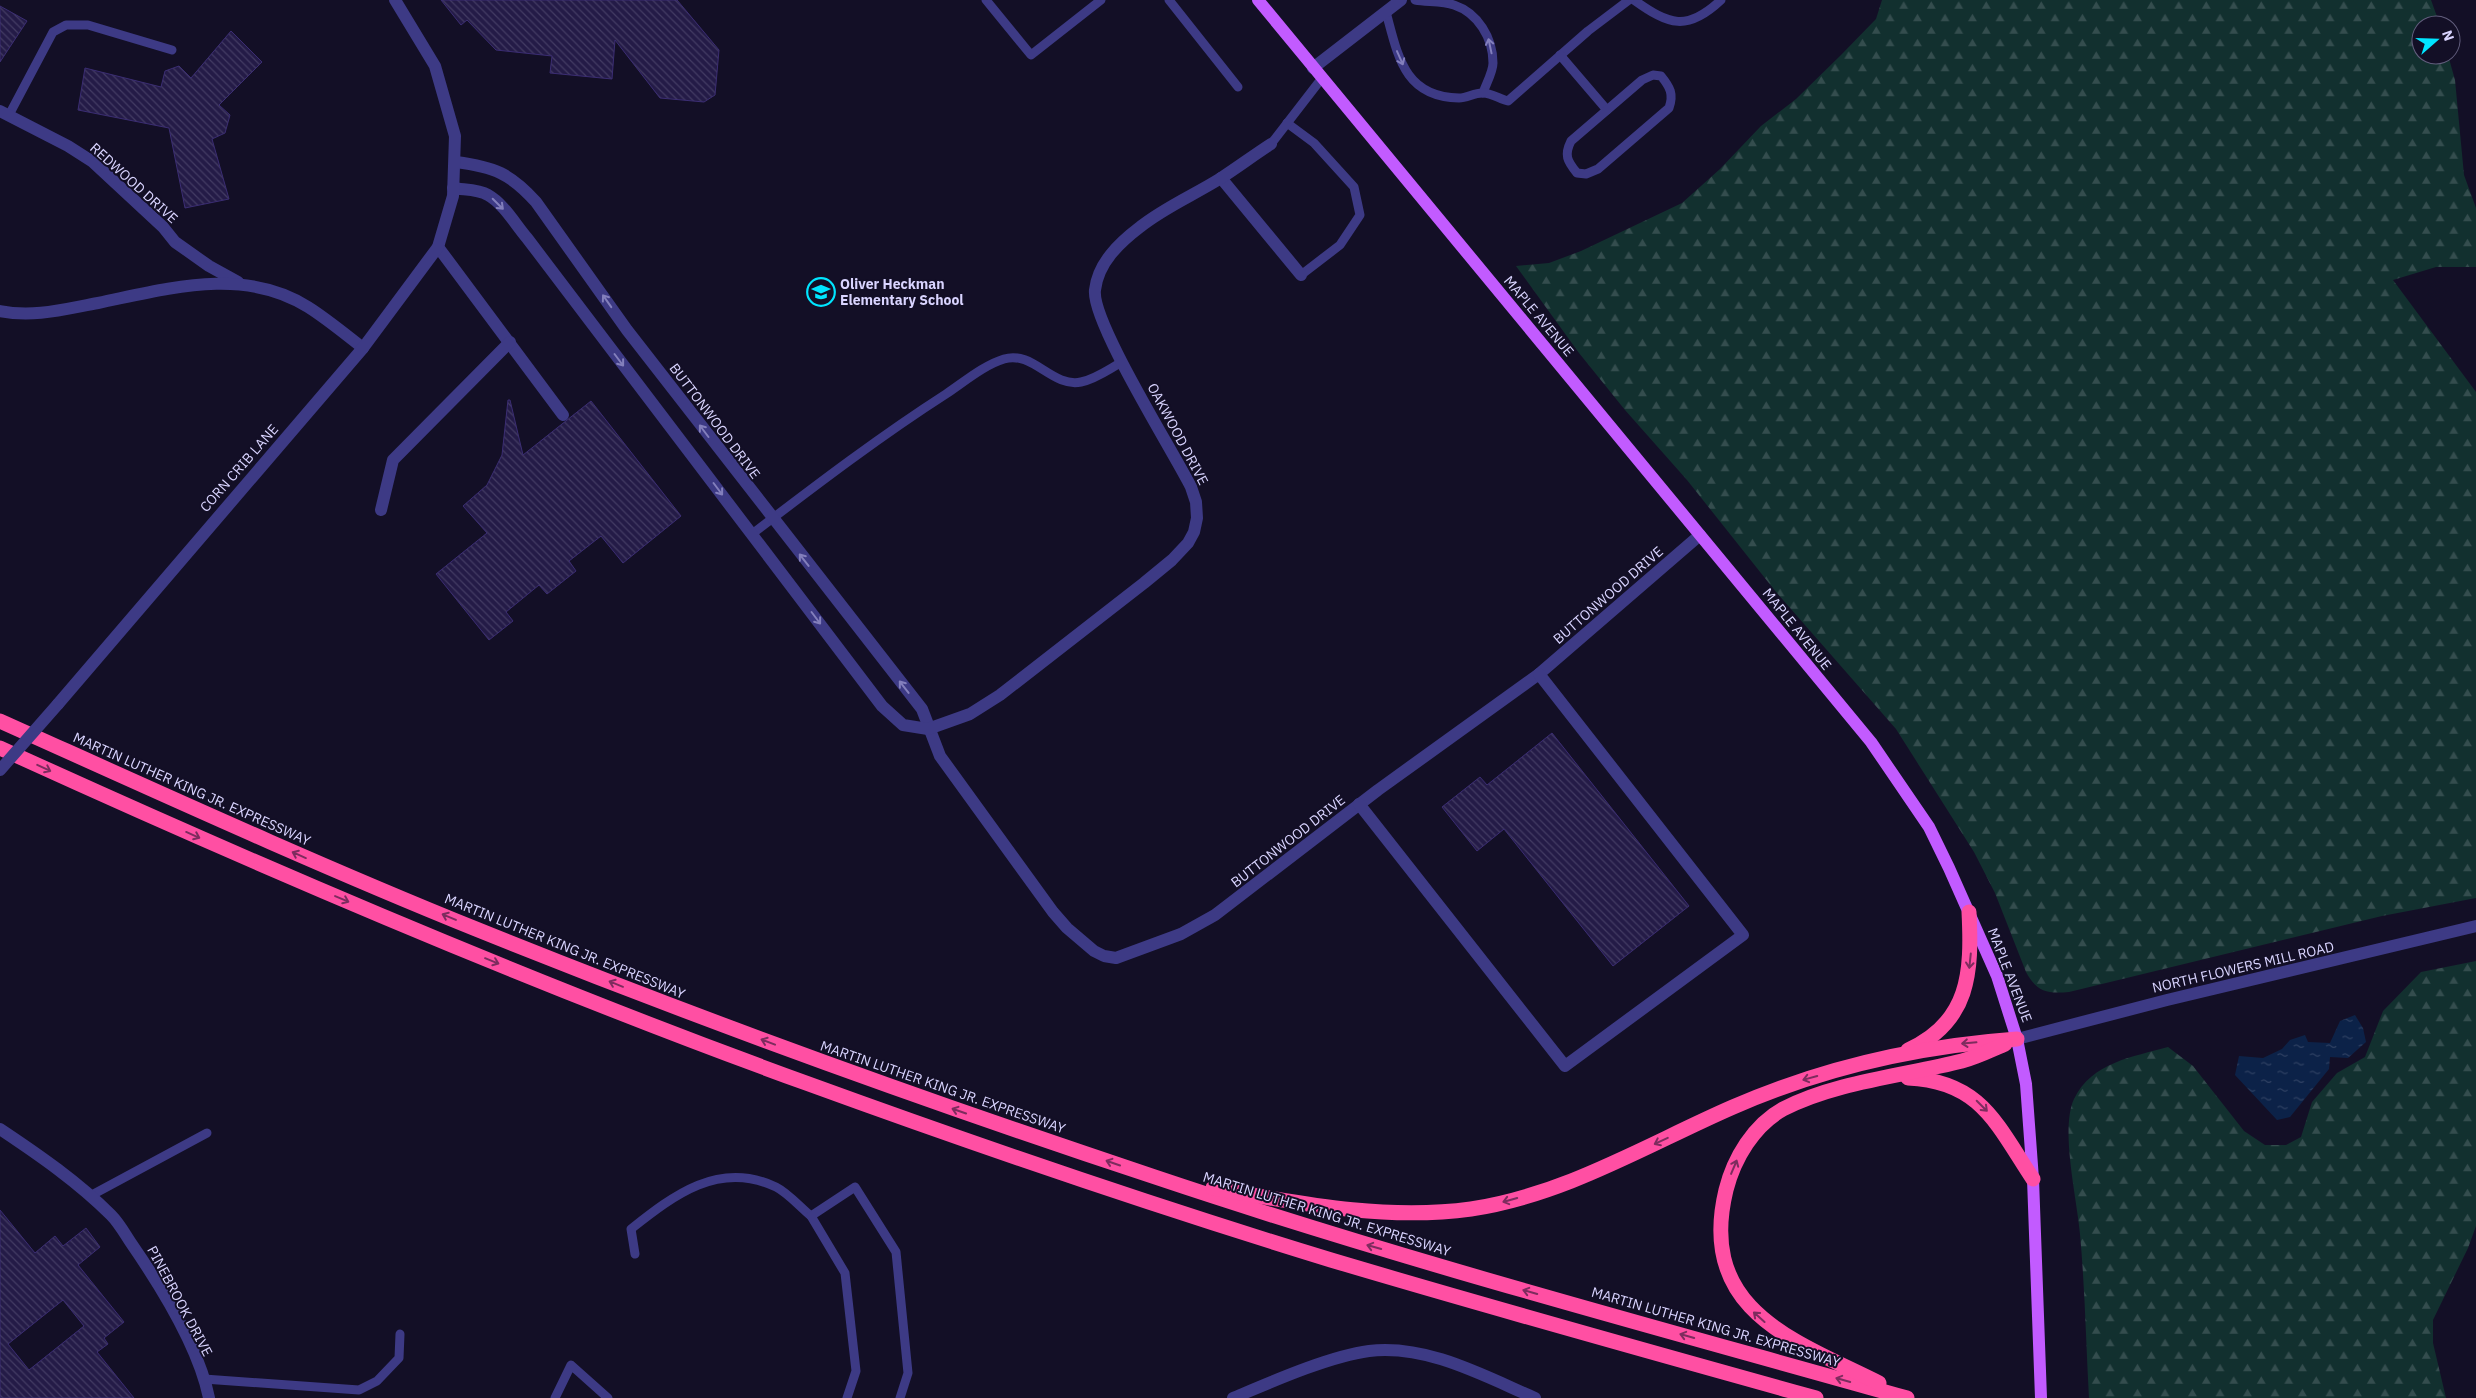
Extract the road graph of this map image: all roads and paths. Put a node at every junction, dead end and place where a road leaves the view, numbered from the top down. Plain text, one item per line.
1 (394, 0) edge
2 (986, 0) edge
3 (1101, 0) edge
4 (1169, 0) edge
5 (1258, 0) edge
6 (1401, 0) edge
7 (1415, 0) edge
8 (1629, 0) edge
9 (1634, 0) edge
10 (1721, 0) edge
11 (1386, 12) junction
12 (172, 50) dead end
13 (1560, 55) junction
14 (1313, 68) junction
15 (1322, 78) junction
16 (1238, 87) dead end
17 (1483, 92) junction
18 (1607, 110) junction
19 (4, 113) edge
20 (1287, 123) junction
21 (1271, 144) joint
22 (456, 162) junction
23 (1221, 178) junction
24 (453, 188) junction
25 (438, 247) junction
26 (1301, 275) joint
27 (242, 284) junction
28 (0, 311) edge
29 (510, 342) junction
30 (363, 348) junction
31 (1122, 362) junction
32 (563, 415) dead end
33 (381, 510) dead end
34 (772, 519) junction
35 (752, 534) junction
36 (1700, 535) junction
37 (1539, 674) junction
38 (0, 720) edge
39 (928, 729) junction
40 (0, 748) edge
41 (0, 770) edge
42 (1358, 804) junction
43 (1969, 912) junction
44 (2476, 926) edge
45 (2018, 1039) junction
46 (1885, 1060) junction
47 (1889, 1077) junction
48 (0, 1130) edge
49 (207, 1133) dead end
50 (1159, 1179) junction
51 (2033, 1179) junction
52 (90, 1196) junction
53 (811, 1216) junction
54 (635, 1254) dead end
55 (400, 1334) dead end
56 (204, 1379) junction
57 (209, 1398) edge
58 (555, 1398) edge
59 (608, 1398) edge
60 (847, 1398) edge
61 (900, 1398) edge
62 (1233, 1398) edge
63 (1535, 1398) edge
64 (1816, 1398) edge
65 (1908, 1398) edge
66 (2041, 1398) edge

1 - 22 street, CORN CRIB LANE
2 - 3 lane
4 - 16 lane
5 - 14 main road, MAPLE AVENUE
6 - 11 street
17 -> 7 lane
8 - 13 lane
9 - 10 lane
11 - 14 street
11 -> 17 lane
12 - 19 lane
13 - 17 lane
13 - 18 lane
14 - 15 main road, MAPLE AVENUE
15 - 20 lane
15 - 36 main road, MAPLE AVENUE
18 - 18 lane
19 - 27 street, REDWOOD DRIVE
20 - 21 lane
20 - 26 lane
21 - 23 street, OAKWOOD DRIVE
22 - 24 street, CORN CRIB LANE
34 -> 22 street, BUTTONWOOD DRIVE
23 - 26 street
23 - 31 street, OAKWOOD DRIVE
24 - 25 street, CORN CRIB LANE
24 -> 35 street
25 - 29 street
25 - 30 street, CORN CRIB LANE
27 - 28 street, REDWOOD DRIVE
27 - 30 street, REDWOOD DRIVE
29 - 32 street
29 - 33 street
30 - 41 street, CORN CRIB LANE, bridge
31 - 34 lane
31 - 39 street, OAKWOOD DRIVE
34 - 35 lane
39 -> 34 street, BUTTONWOOD DRIVE
35 -> 39 street
36 - 37 street, BUTTONWOOD DRIVE
36 - 43 main road, MAPLE AVENUE
37 - 42 street, BUTTONWOOD DRIVE
37 - 42 street
50 -> 38 highway, MARTIN LUTHER KING JR. EXPRESSWAY
39 - 42 street, BUTTONWOOD DRIVE
40 -> 64 highway
43 - 45 main road, MAPLE AVENUE
43 -> 46 highway
44 - 45 street, NORTH FLOWERS MILL ROAD
45 -> 46 highway
45 - 47 highway
45 - 51 main road, MAPLE AVENUE
46 -> 50 highway
47 -> 51 highway
65 -> 47 highway
48 - 52 street, PINEBROOK DRIVE
49 - 52 lane
65 -> 50 highway, MARTIN LUTHER KING JR. EXPRESSWAY
51 - 66 main road, MAPLE AVENUE
52 - 56 street, PINEBROOK DRIVE
53 - 54 lane
53 - 60 lane
53 - 61 lane
55 - 56 lane
56 - 57 street, PINEBROOK DRIVE
58 - 59 lane
62 - 63 street

